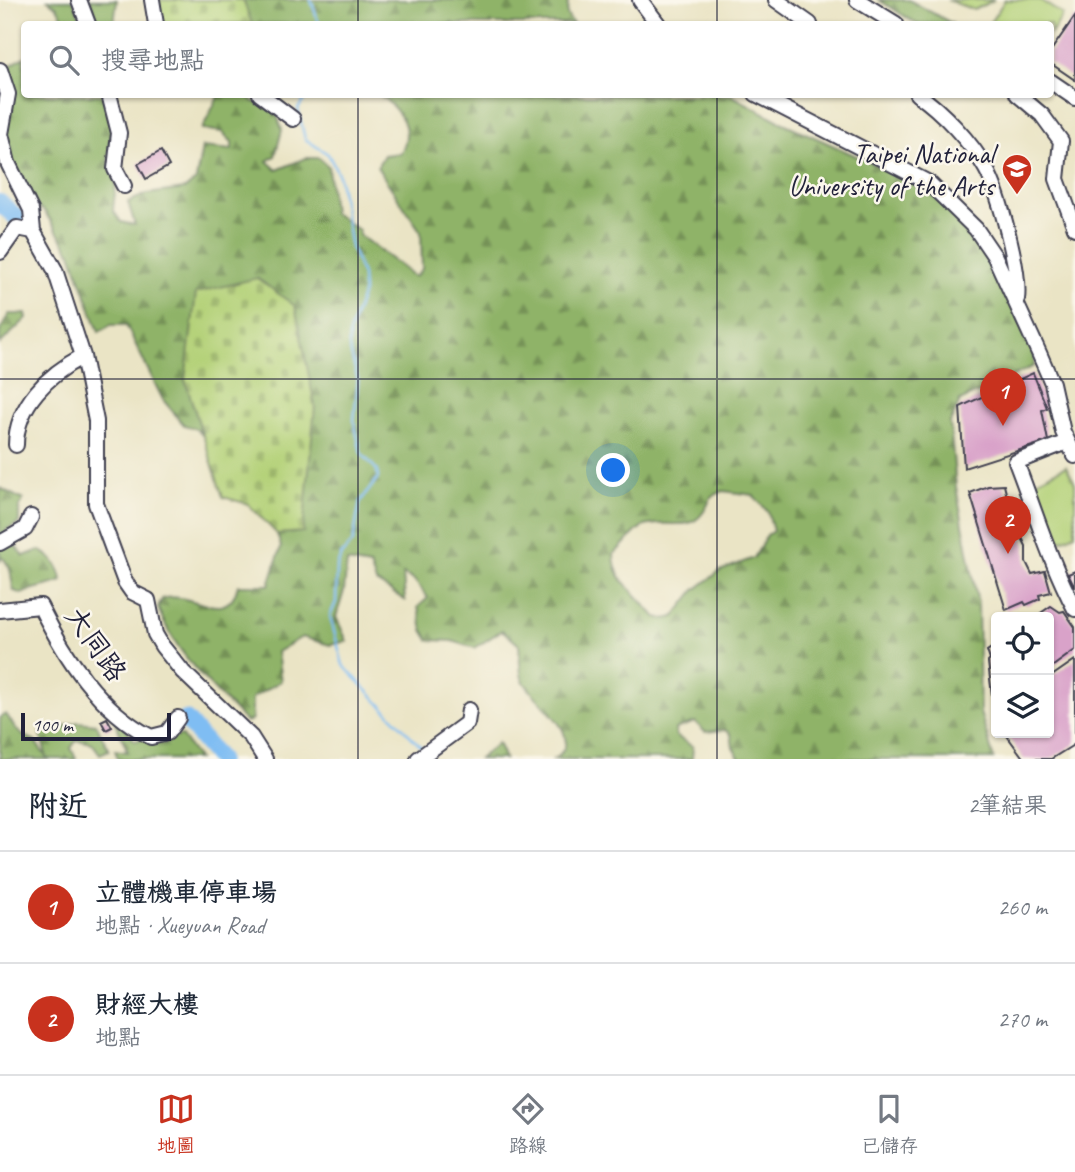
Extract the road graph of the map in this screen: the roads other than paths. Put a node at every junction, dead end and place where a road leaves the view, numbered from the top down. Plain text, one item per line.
1 (79, 0) edge
2 (152, 0) edge
3 (640, 0) edge
4 (776, 0) edge
5 (857, 0) edge
6 (87, 21) edge
7 (156, 21) edge
8 (656, 21) edge
9 (806, 21) edge
10 (891, 21) edge
11 (0, 70) edge
12 (1054, 83) edge
13 (110, 98) edge
14 (265, 98) edge
15 (764, 98) edge
16 (921, 98) edge
17 (1022, 98) edge
18 (1075, 98) edge
19 (293, 119) dead end
20 (1075, 135) edge
21 (1061, 141) junction
22 (124, 186) dead end
23 (1075, 228) edge
24 (33, 231) junction
25 (0, 252) edge
26 (1016, 303) junction
27 (83, 356) junction
28 (1067, 442) junction
29 (16, 445) dead end
30 (1075, 456) edge
31 (31, 517) dead end
32 (0, 543) edge
33 (1075, 609) edge
34 (0, 611) edge
35 (469, 710) dead end
36 (178, 718) dead end
37 (265, 759) edge
38 (418, 759) edge

1 - 6 street
2 - 7 street
3 - 8 street
4 - 9 street
5 - 10 street
11 - 24 street
12 - 18 street
13 - 22 street
14 - 19 street
15 - 26 street
16 - 26 street
17 - 21 street
20 - 21 street
21 - 23 street
24 - 25 street
24 - 27 street
26 - 28 street
27 - 29 street
27 - 37 street
28 - 30 street
28 - 33 street
31 - 32 street
34 - 36 street, 大同路
35 - 38 street

